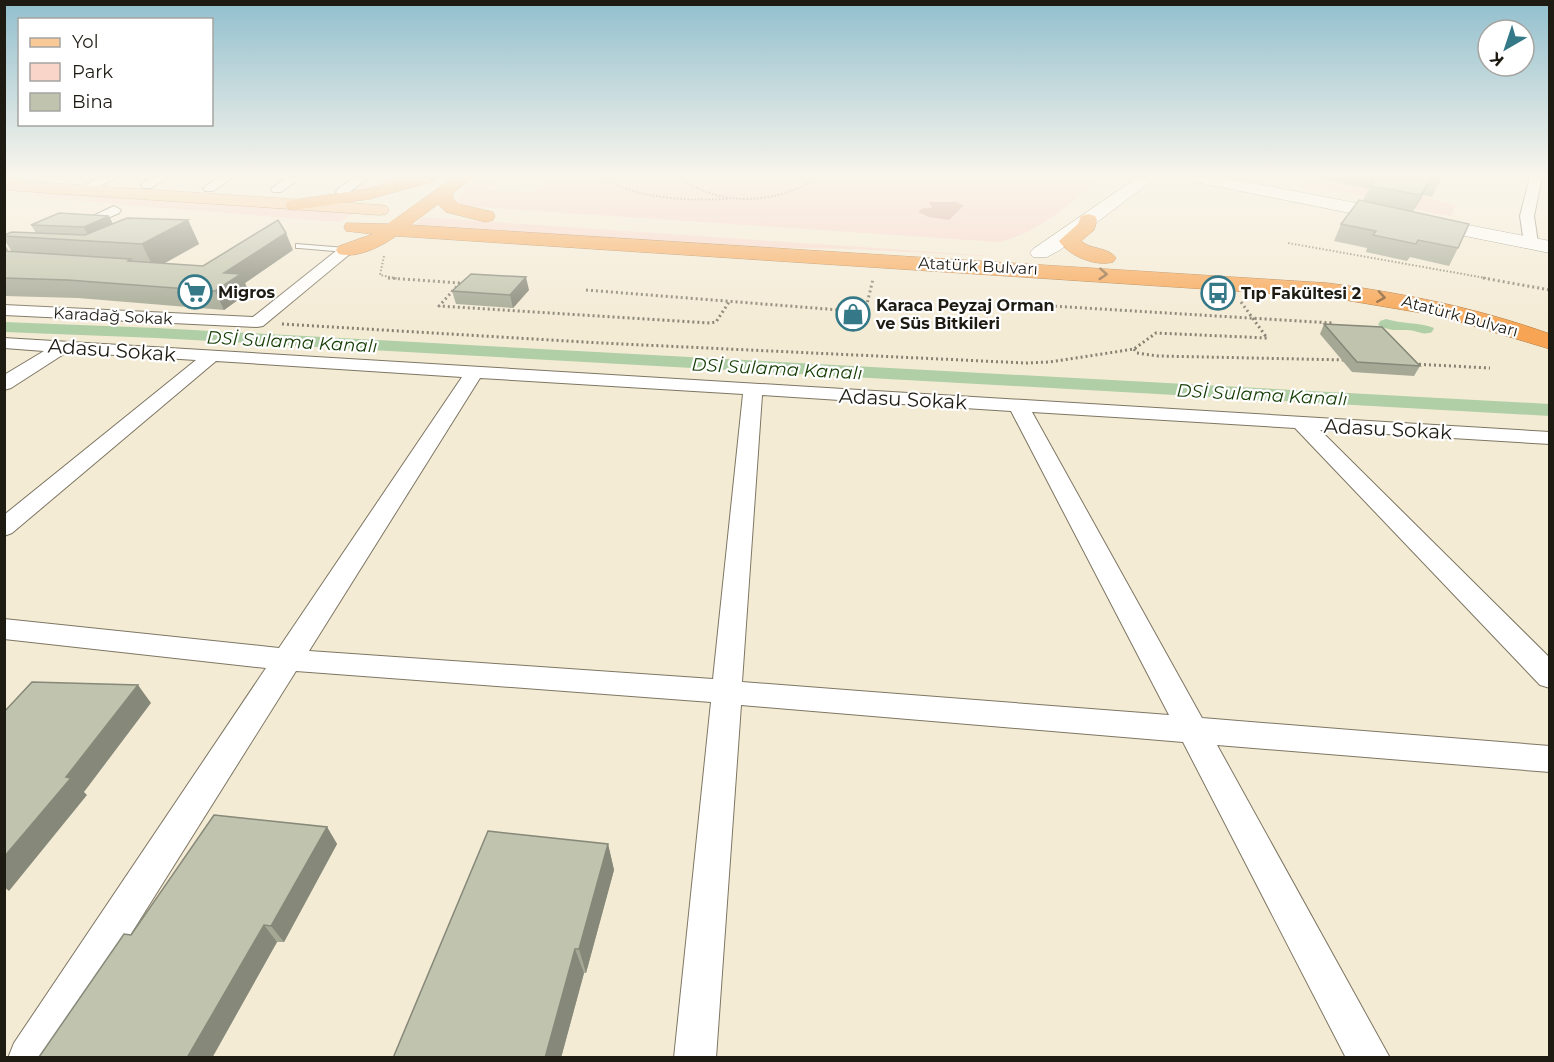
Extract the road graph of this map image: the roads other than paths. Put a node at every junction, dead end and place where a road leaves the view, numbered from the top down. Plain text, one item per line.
1 (346, 226) edge
2 (79, 227) edge
3 (348, 227) edge
4 (396, 227) edge
5 (640, 227) edge
6 (1053, 227) edge
7 (1079, 227) edge
8 (1085, 227) edge
9 (1462, 227) edge
10 (1468, 227) edge
11 (1528, 227) edge
12 (63, 234) edge
13 (384, 235) junction
14 (1529, 239) junction
15 (1550, 239) edge
16 (299, 246) dead end
17 (1550, 247) edge
18 (346, 250) junction
19 (750, 253) junction
20 (1032, 254) junction
21 (1106, 258) junction
22 (1074, 272) junction
23 (1506, 306) dead end
24 (4, 310) edge
25 (1550, 342) edge
26 (4, 343) edge
27 (64, 346) junction
28 (212, 356) junction
29 (474, 372) junction
30 (4, 384) edge
31 (753, 390) junction
32 (1019, 406) junction
33 (1302, 424) junction
34 (1550, 438) edge
35 (4, 528) edge
36 (4, 629) edge
37 (288, 660) junction
38 (1550, 677) edge
39 (728, 692) junction
40 (1194, 730) junction
41 (1550, 759) edge
42 (29, 1058) edge
43 (695, 1058) edge
44 (1369, 1058) edge

1 - 18 highway
2 - 12 street
3 - 13 highway, Atatürk Bulvarı
4 - 13 highway
5 - 20 highway, Atatürk Bulvarı
6 - 20 street
7 - 20 street
8 - 21 highway
9 - 14 street
10 - 14 street
11 - 14 street
13 - 18 highway
13 - 19 highway, Atatürk Bulvarı
14 - 15 street
14 - 17 street
16 - 18 lane
18 - 24 street, Karadağ Sokak
19 - 20 highway
19 - 22 highway, Atatürk Bulvarı
20 - 21 highway, Atatürk Bulvarı
20 - 22 highway
21 - 23 highway, Atatürk Bulvarı
22 -> 25 highway, Atatürk Bulvarı
26 - 27 street, Adasu Sokak
27 - 28 street, Adasu Sokak
27 - 30 street
28 - 29 street, Adasu Sokak
28 - 35 street
29 - 31 street, Adasu Sokak
29 - 37 street
31 - 32 street, Adasu Sokak
31 - 39 street
32 - 33 street, Adasu Sokak
32 - 40 street
33 - 34 street, Adasu Sokak
33 - 38 street
36 - 37 street
37 - 39 street
37 - 42 street
39 - 40 street
39 - 43 street
40 - 41 street
40 - 44 street

